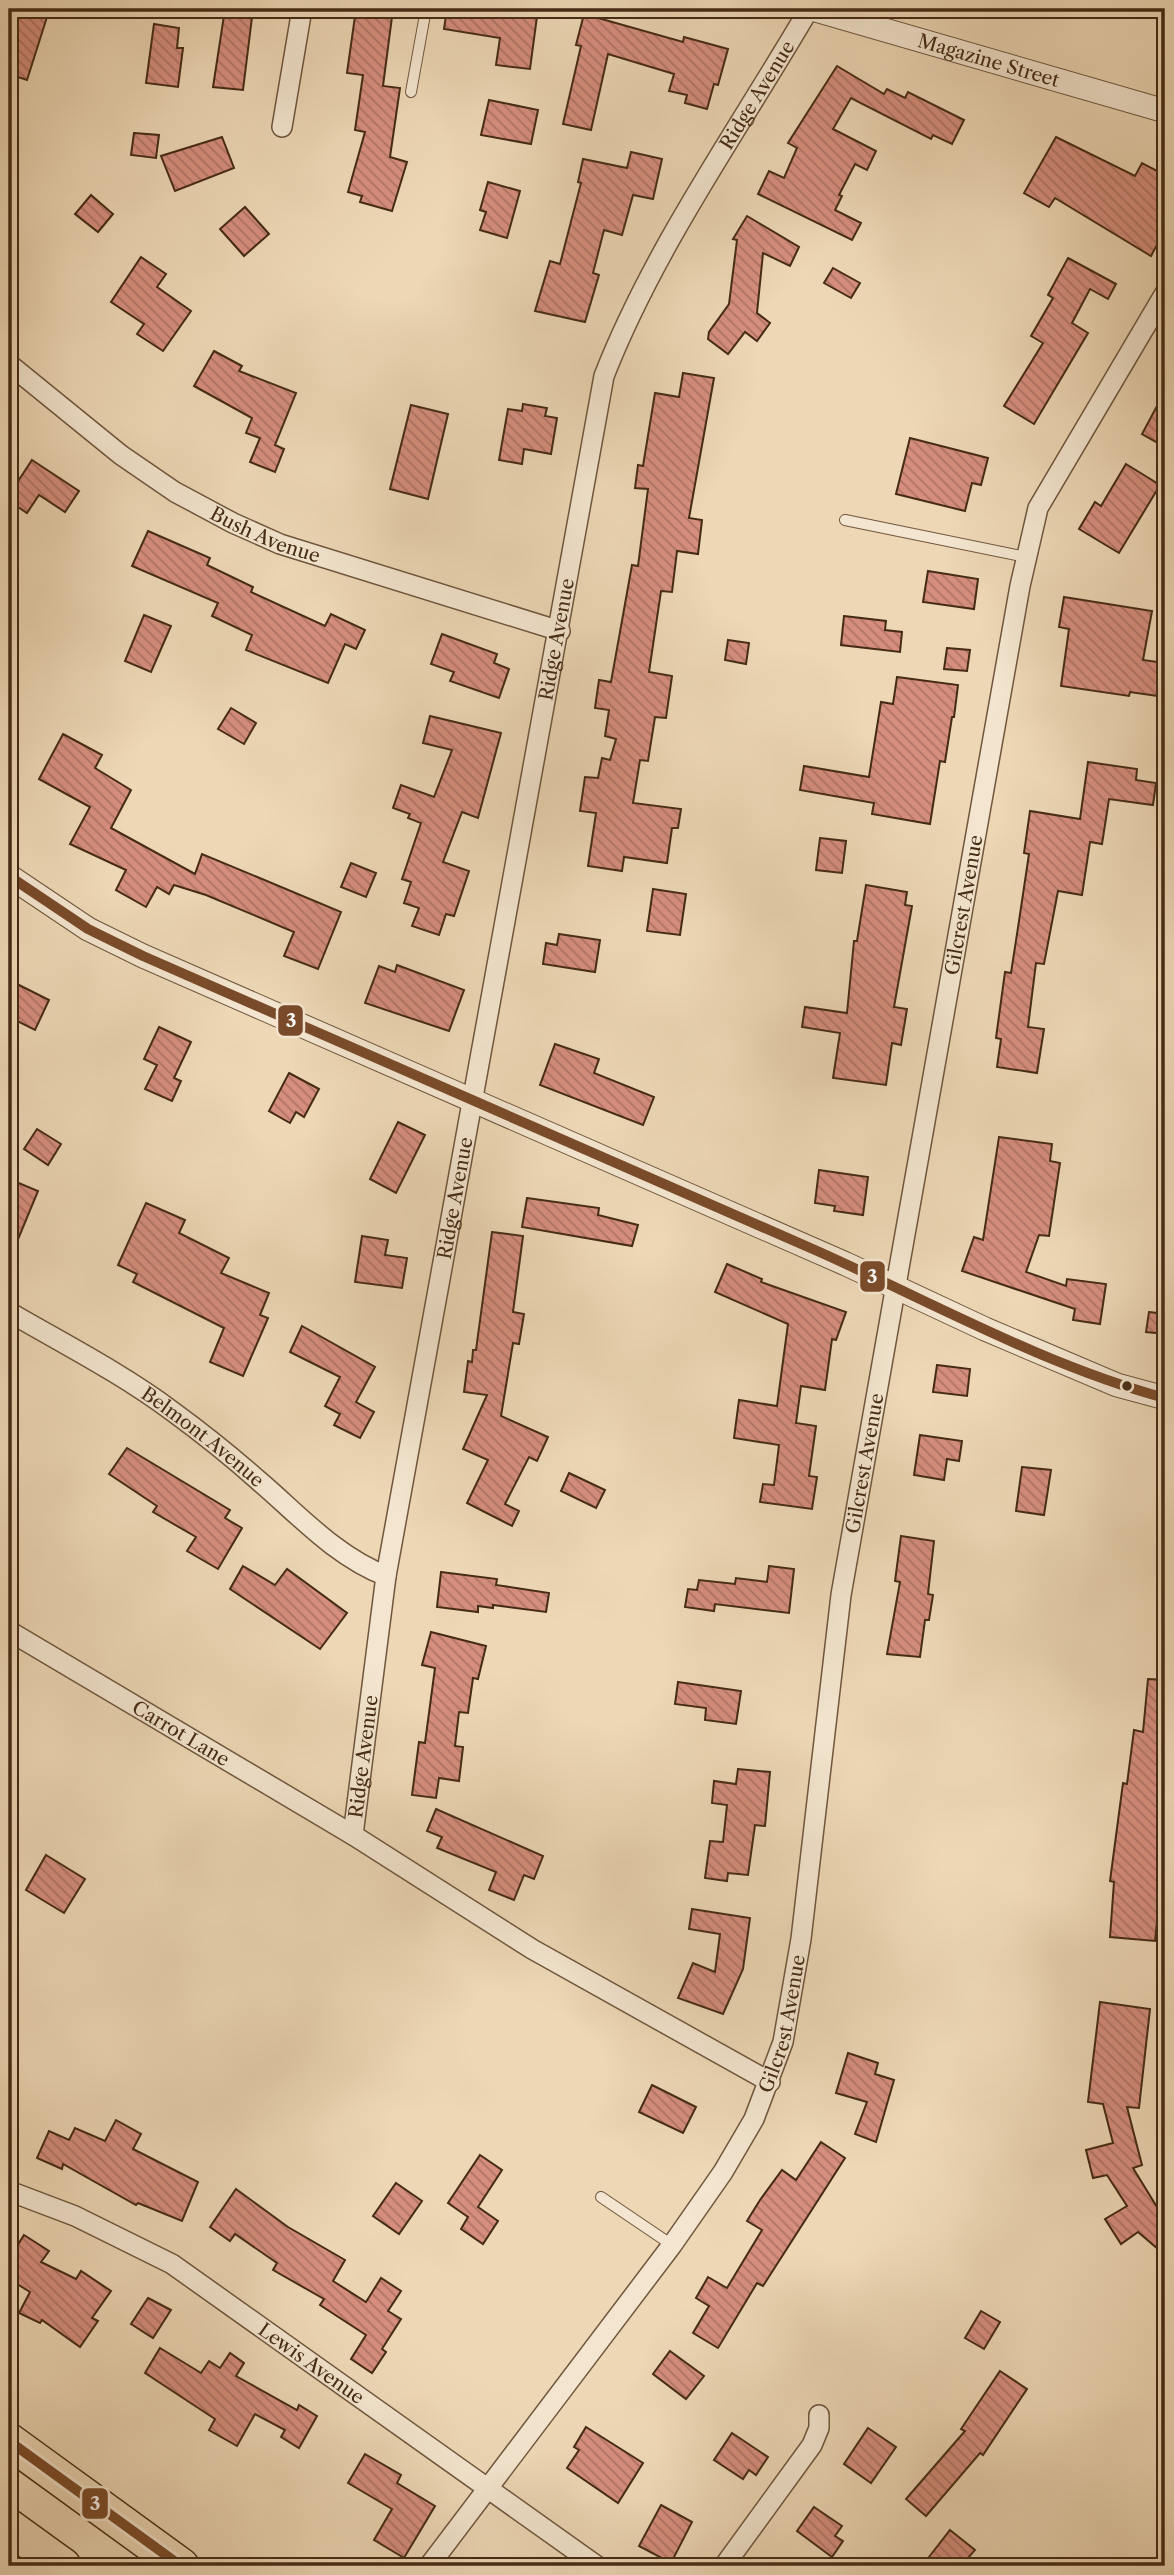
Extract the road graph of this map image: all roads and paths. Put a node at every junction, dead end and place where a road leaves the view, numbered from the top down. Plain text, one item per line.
1 (302, 9) edge
2 (426, 9) edge
3 (811, 9) edge
4 (411, 92) dead end
5 (1165, 111) edge
6 (282, 127) dead end
7 (1165, 293) edge
8 (9, 364) edge
9 (845, 520) dead end
10 (1026, 557) junction
11 (560, 631) junction
12 (9, 876) edge
13 (474, 1099) junction
14 (898, 1288) junction
15 (9, 1312) edge
16 (1165, 1398) edge
17 (386, 1576) junction
18 (9, 1632) edge
19 (353, 1835) junction
20 (769, 2082) junction
21 (9, 2191) edge
22 (601, 2197) dead end
23 (672, 2245) junction
24 (819, 2415) dead end
25 (9, 2441) edge
26 (487, 2488) junction
27 (9, 2527) edge
28 (63, 2566) edge
29 (181, 2566) edge
30 (429, 2566) edge
31 (597, 2566) edge
32 (724, 2566) edge

1 - 6 street
2 - 4 lane
3 - 5 street, Magazine Street
3 - 11 street, Ridge Avenue
7 - 10 street, Gilcrest Avenue
8 - 11 street, Bush Avenue
9 - 10 lane
10 - 14 street, Gilcrest Avenue
11 - 13 street, Ridge Avenue
12 - 13 street
13 - 14 street
13 - 17 street, Ridge Avenue
14 - 16 street
14 - 20 street, Gilcrest Avenue
15 - 17 street, Belmont Avenue
17 - 19 street, Ridge Avenue
18 - 19 street, Carrot Lane
19 - 20 street, Ridge Avenue
20 - 23 street, Gilcrest Avenue
21 - 26 street, Lewis Avenue
22 - 23 lane
23 - 26 street, Gilcrest Avenue
24 - 32 street
25 - 29 highway
26 - 30 street, Gilcrest Avenue
26 - 31 street, Lewis Avenue
27 - 28 highway

